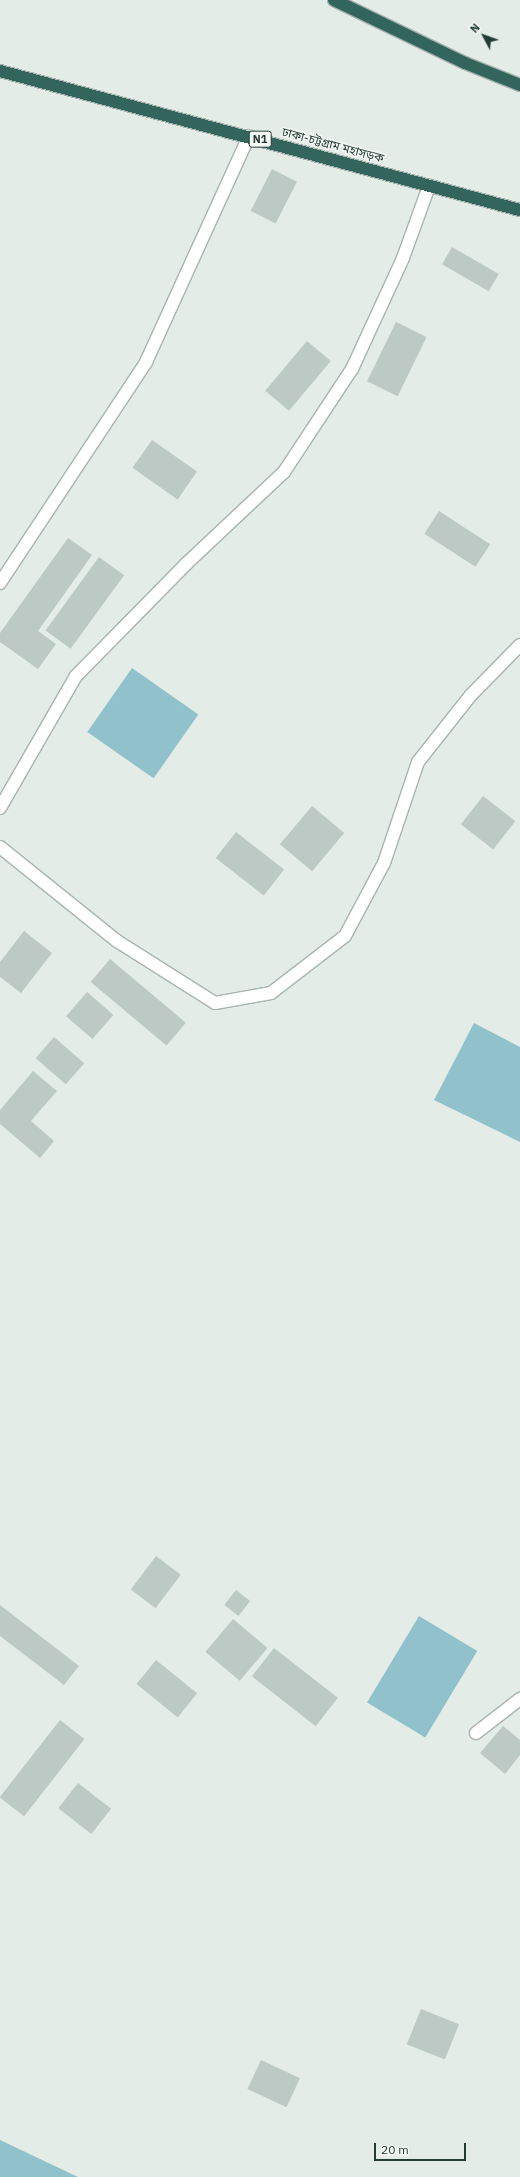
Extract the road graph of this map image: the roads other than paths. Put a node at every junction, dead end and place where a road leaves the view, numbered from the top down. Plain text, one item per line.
1 (334, 0) edge
2 (0, 71) edge
3 (520, 86) edge
4 (249, 136) junction
5 (429, 186) junction
6 (520, 210) edge
7 (0, 583) edge
8 (520, 645) edge
9 (0, 808) edge
10 (0, 847) edge
11 (520, 1699) edge
12 (476, 1733) dead end

1 - 3 highway
2 - 4 highway, ঢাকা-চট্টগ্রাম মহাসড়ক / N1
4 - 5 highway, ঢাকা-চট্টগ্রাম মহাসড়ক / N1
4 - 7 street
5 - 6 highway, ঢাকা-চট্টগ্রাম মহাসড়ক / N1
5 - 9 street
8 - 10 street
11 - 12 street

